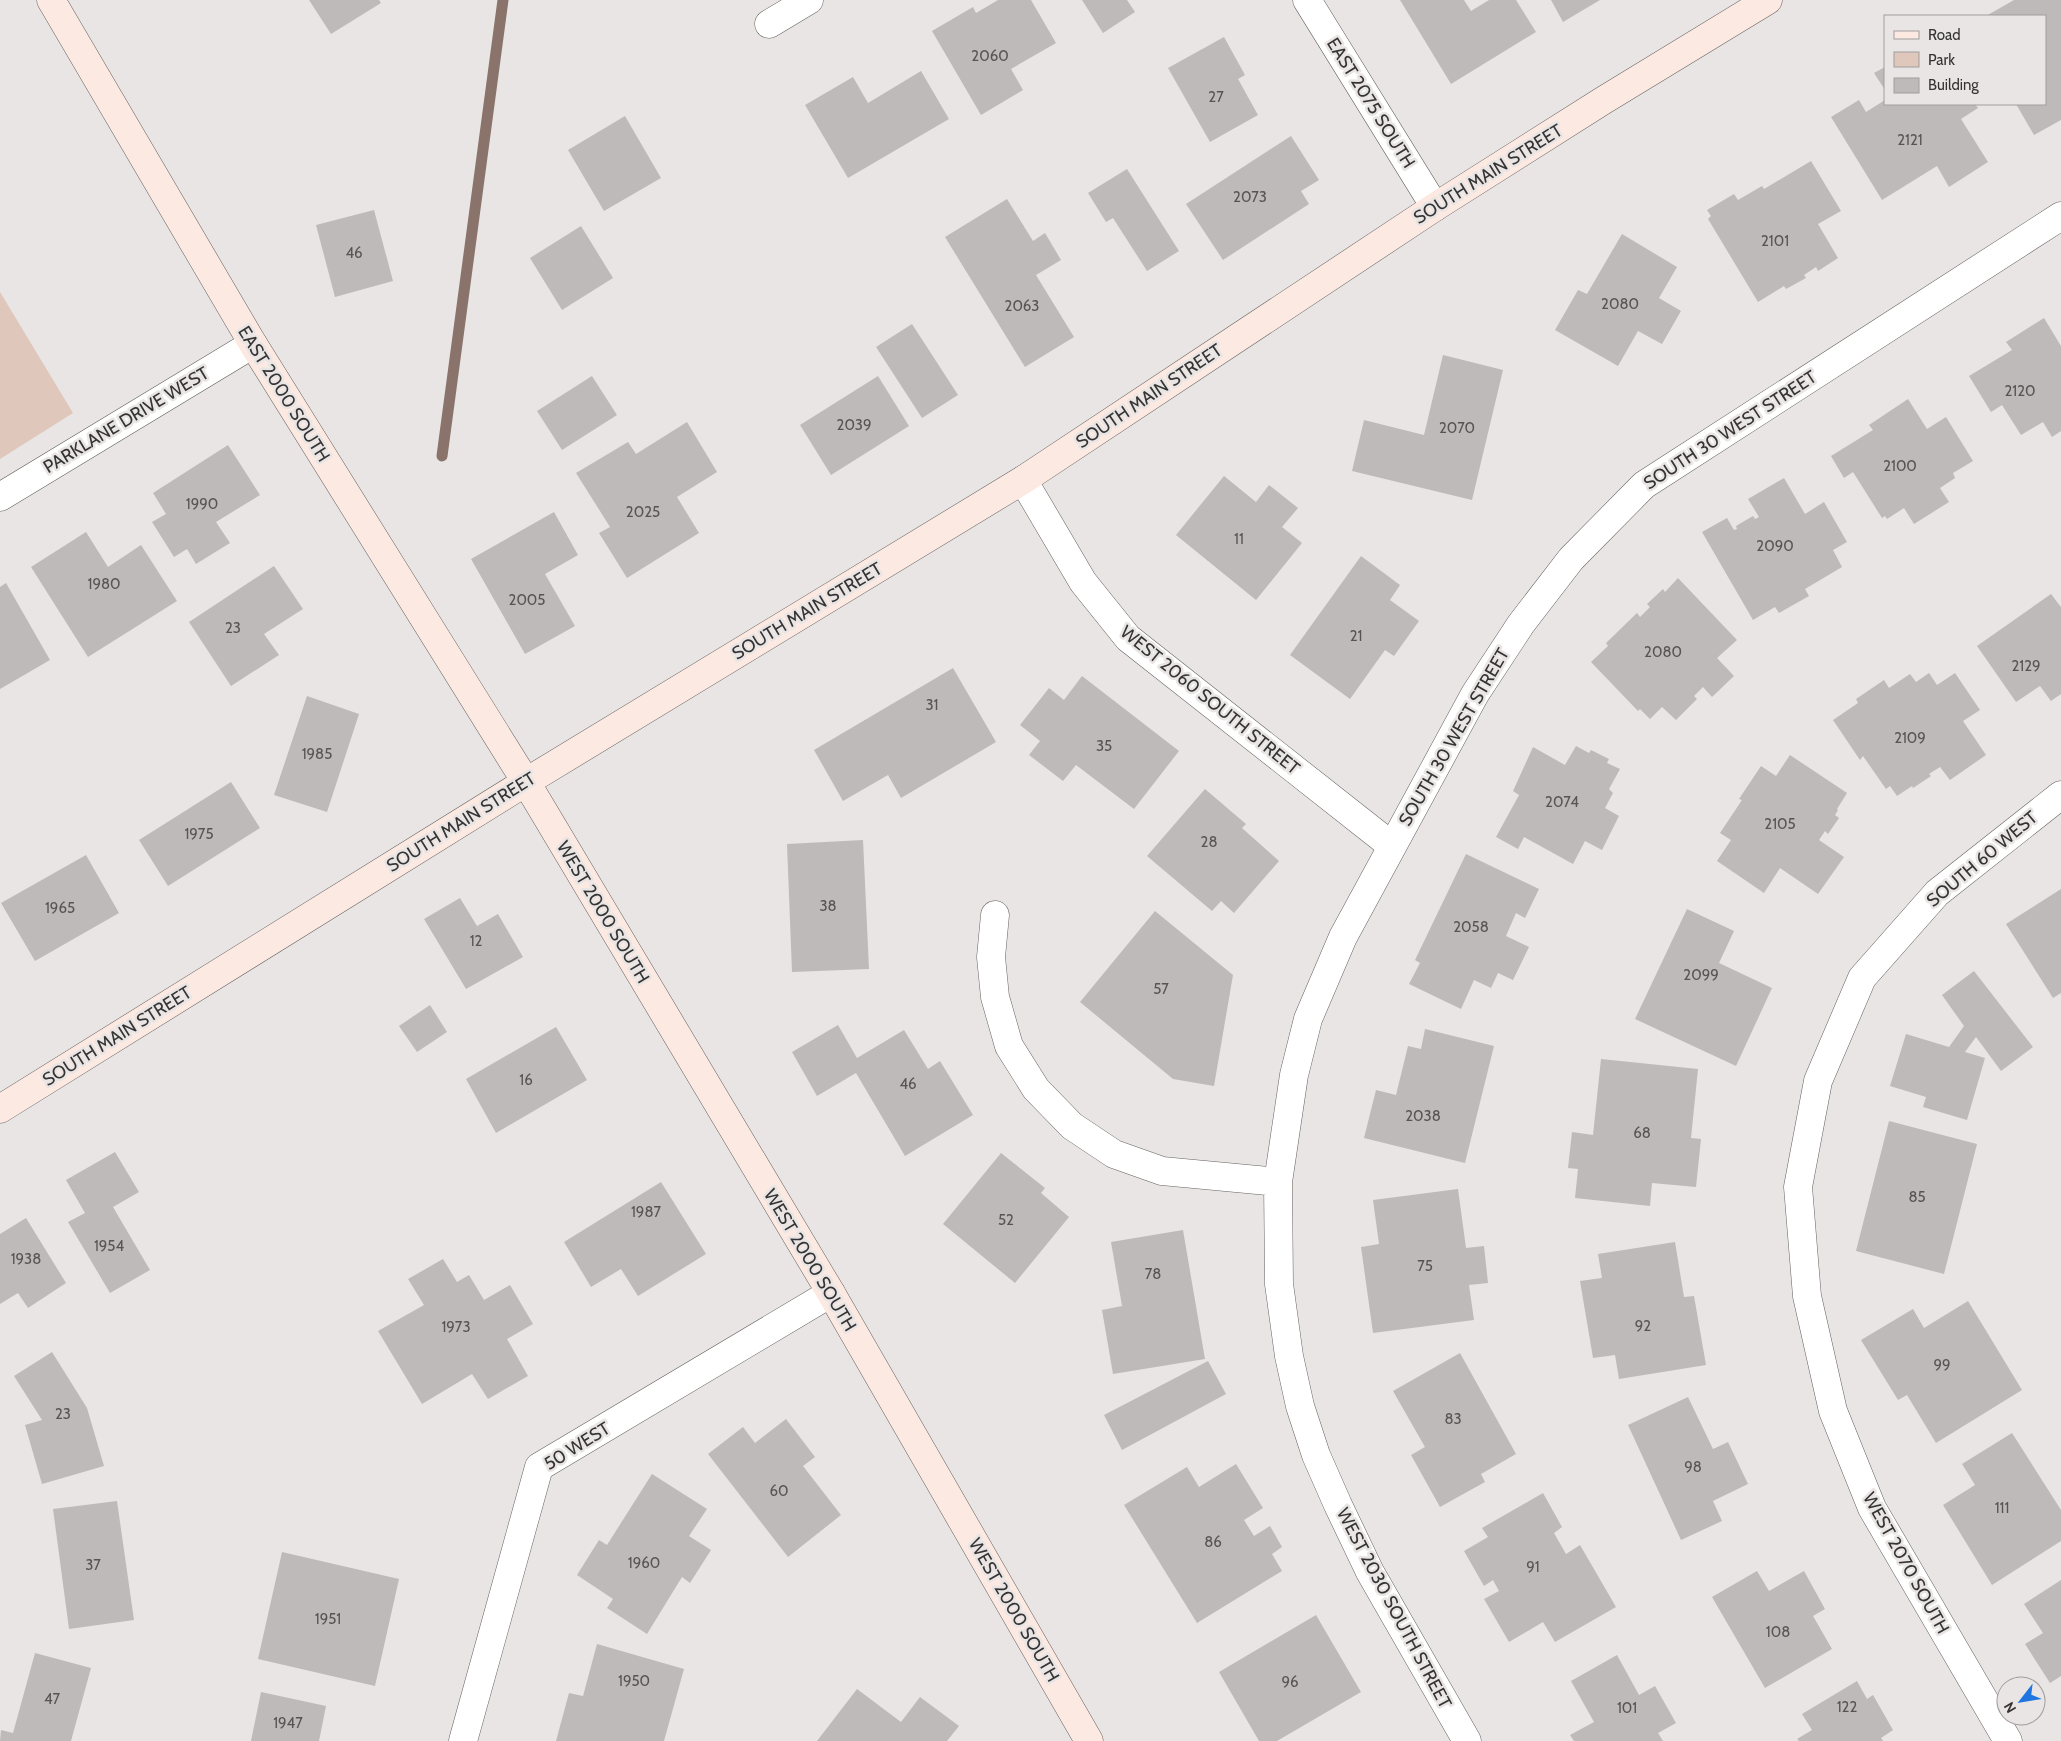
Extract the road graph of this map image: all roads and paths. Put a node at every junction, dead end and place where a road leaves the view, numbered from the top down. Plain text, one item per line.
1 (51, 0) edge
2 (809, 0) edge
3 (1307, 0) edge
4 (1768, 0) edge
5 (769, 24) dead end
6 (1436, 206) junction
7 (2061, 216) edge
8 (253, 344) junction
9 (1022, 480) junction
10 (0, 497) edge
11 (526, 782) junction
12 (2061, 795) edge
13 (1392, 846) junction
14 (995, 915) dead end
15 (1818, 1081) joint
16 (0, 1109) edge
17 (1278, 1182) junction
18 (831, 1293) junction
19 (462, 1741) edge
20 (1089, 1741) edge
21 (1467, 1741) edge
22 (2008, 1741) edge

1 - 8 street, EAST 2000 SOUTH
2 - 5 street
3 - 6 street, EAST 2075 SOUTH
4 - 6 street, SOUTH MAIN STREET
6 - 9 street, SOUTH MAIN STREET
7 - 13 street, SOUTH 30 WEST STREET
8 - 10 street, PARKLANE DRIVE WEST
8 - 11 street, EAST 2000 SOUTH
9 - 11 street, SOUTH MAIN STREET
9 - 13 street, WEST 2060 SOUTH STREET
11 - 16 street, SOUTH MAIN STREET
11 - 18 street, WEST 2000 SOUTH
12 - 15 street, SOUTH 60 WEST
13 - 17 street, SOUTH 30 WEST STREET
14 - 17 street
15 - 22 street, WEST 2070 SOUTH
17 - 21 street, WEST 2030 SOUTH STREET
18 - 19 street, 50 WEST
18 - 20 street, WEST 2000 SOUTH

